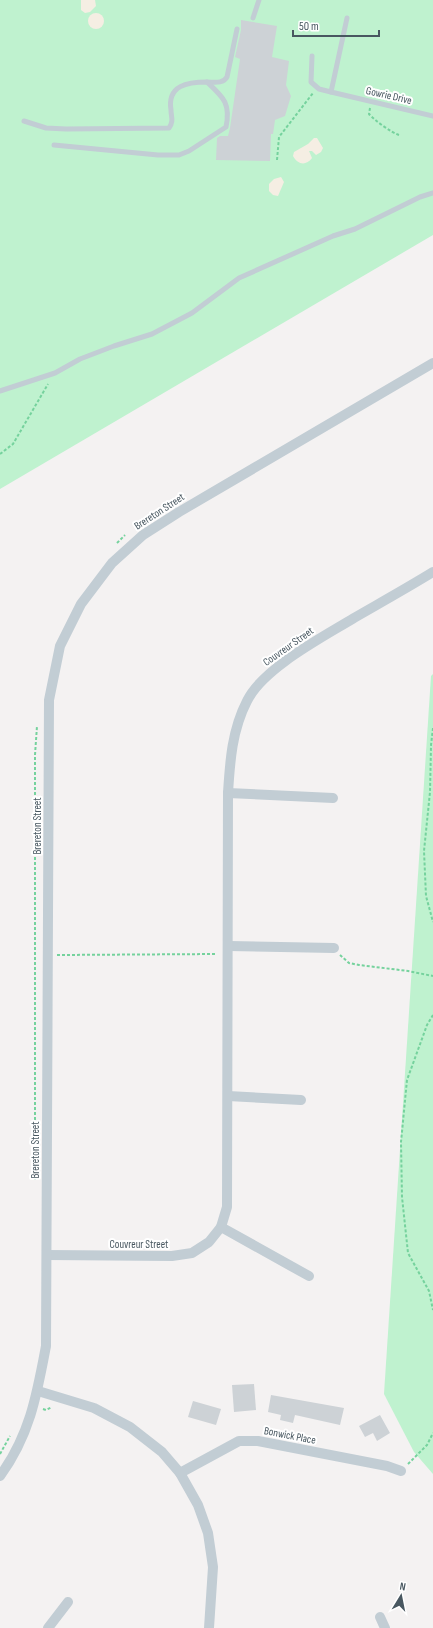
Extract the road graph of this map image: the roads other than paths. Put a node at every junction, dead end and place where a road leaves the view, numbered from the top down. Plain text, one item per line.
1 (259, 0) edge
2 (253, 18) dead end
3 (347, 18) dead end
4 (237, 29) dead end
5 (312, 56) dead end
6 (207, 82) junction
7 (331, 92) junction
8 (433, 116) edge
9 (24, 121) dead end
10 (54, 145) dead end
11 (433, 193) edge
12 (433, 363) edge
13 (0, 391) edge
14 (433, 572) edge
15 (228, 793) junction
16 (333, 798) dead end
17 (334, 948) road end
18 (229, 950) junction
19 (228, 1096) junction
20 (301, 1100) dead end
21 (221, 1227) junction
22 (47, 1255) junction
23 (309, 1276) dead end
24 (38, 1391) junction
25 (401, 1471) road end
26 (180, 1473) junction
27 (0, 1476) edge
28 (68, 1602) dead end
29 (380, 1617) dead end
30 (48, 1628) edge
31 (209, 1628) edge
32 (386, 1628) edge

1 - 2 lane
3 - 7 lane
4 - 6 lane
5 - 7 lane, Gowrie Drive
6 - 9 lane
6 - 10 lane
7 - 8 lane, Gowrie Drive
11 - 13 lane
12 - 22 street, Brereton Street
14 - 15 street, Couvreur Street
15 - 16 street
15 - 18 street, Couvreur Street
17 - 18 street
18 - 19 street, Couvreur Street
19 - 20 street
19 - 21 street, Couvreur Street
21 - 22 street, Couvreur Street
21 - 23 street
22 - 24 street, Brereton Street
24 - 26 street
24 - 27 street, Brereton Street
25 - 26 street, Bonwick Place
26 - 31 street
28 - 30 street
29 - 32 street

